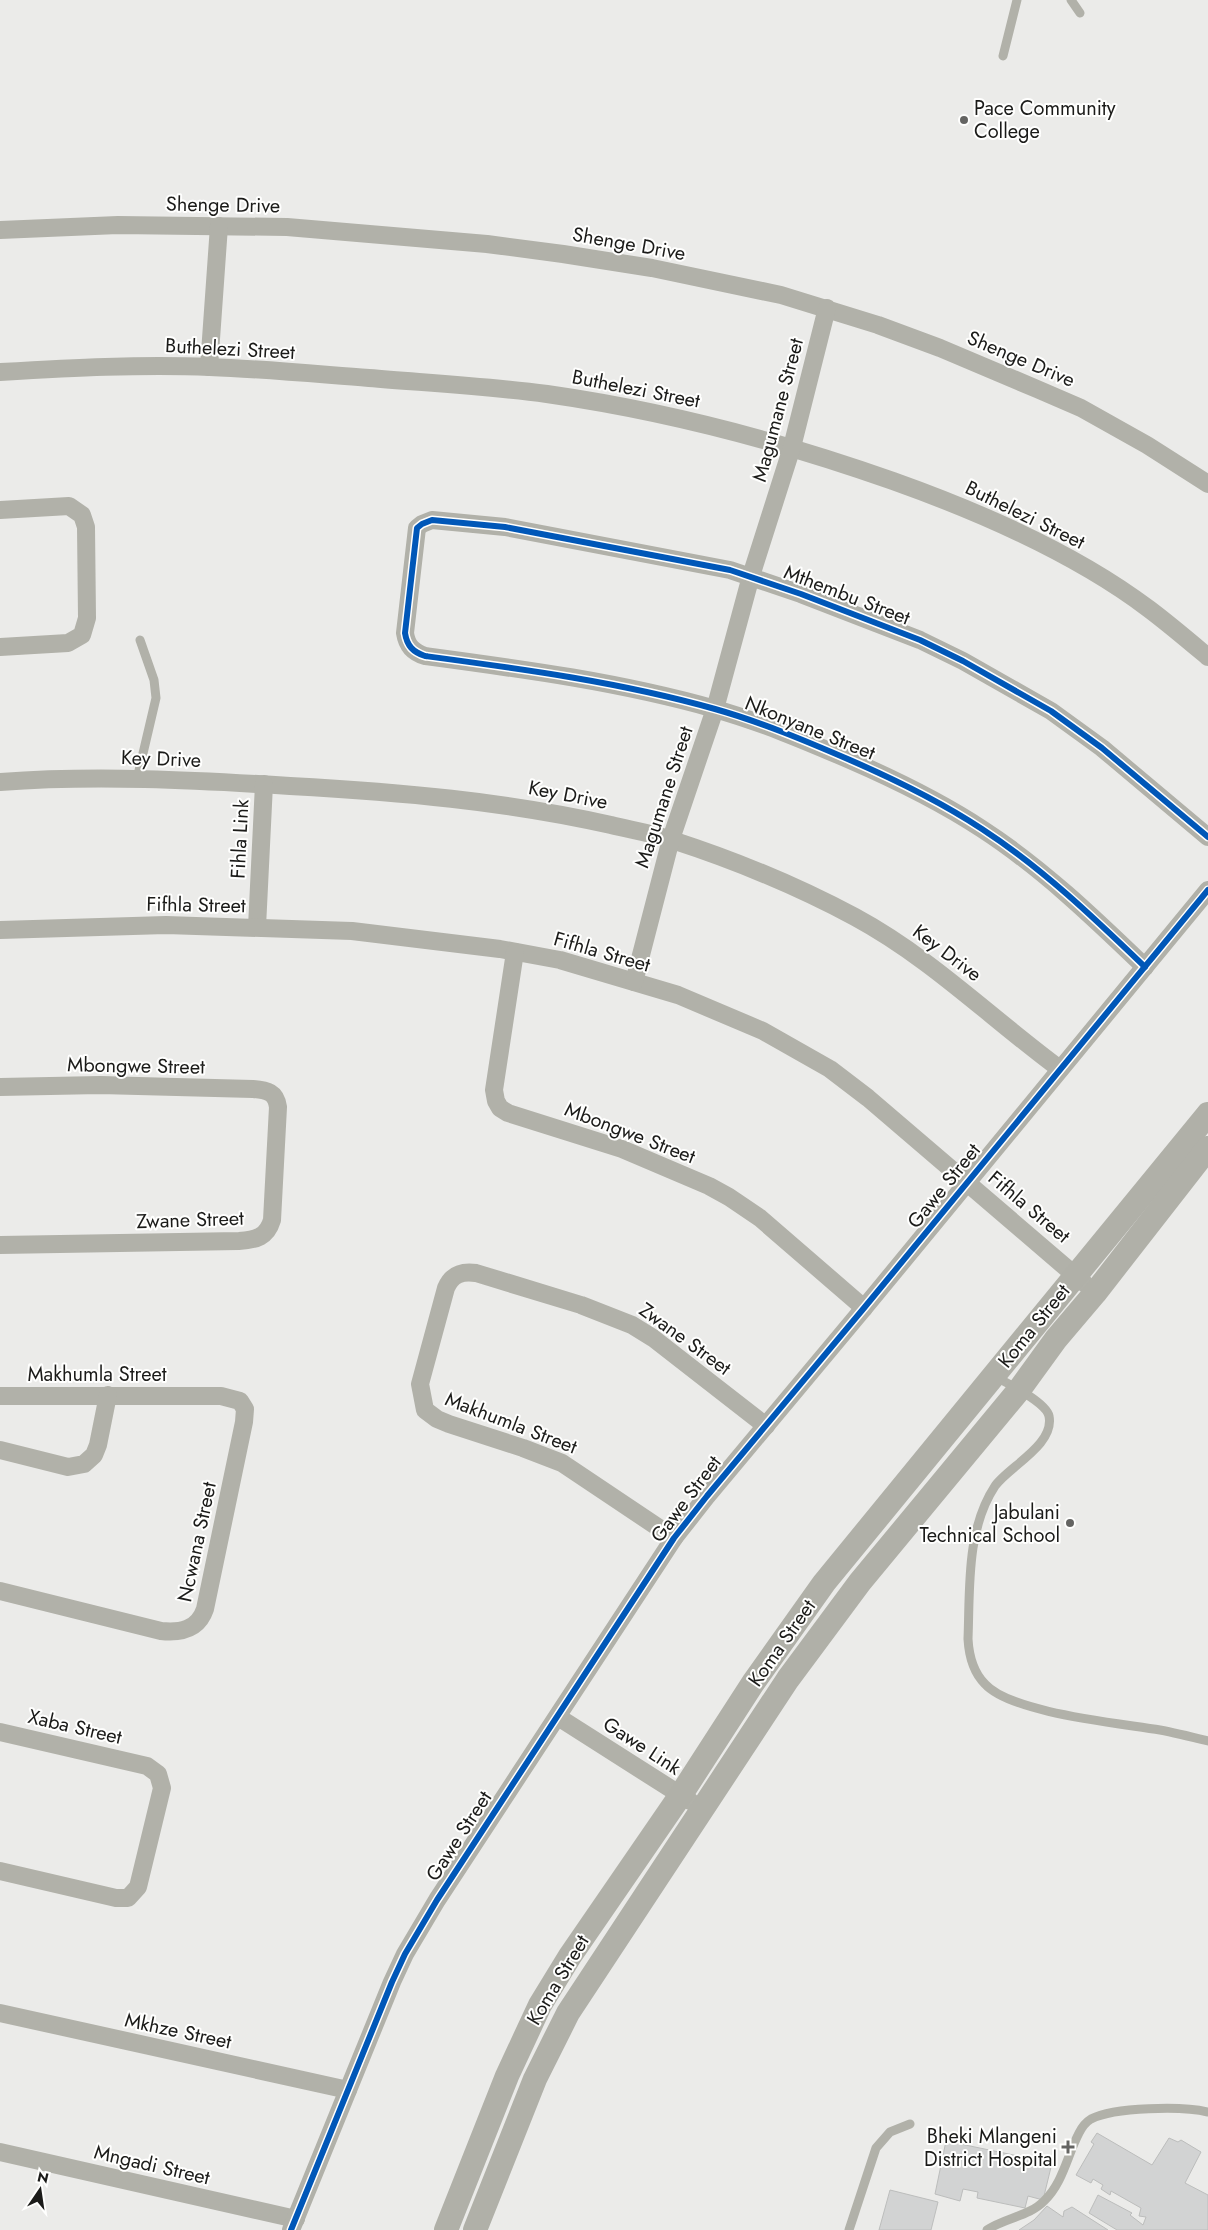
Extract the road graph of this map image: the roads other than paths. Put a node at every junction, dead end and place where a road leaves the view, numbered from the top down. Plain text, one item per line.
1 (1017, 0) edge
2 (1071, 0) edge
3 (1080, 13) dead end
4 (1003, 56) dead end
5 (219, 226) junction
6 (0, 230) edge
7 (827, 308) junction
8 (209, 367) junction
9 (0, 372) edge
10 (792, 446) junction
11 (1208, 484) edge
12 (0, 510) edge
13 (419, 526) joint
14 (751, 576) junction
15 (140, 640) dead end
16 (0, 647) edge
17 (1208, 657) edge
18 (715, 709) junction
19 (137, 779) junction
20 (0, 782) edge
21 (264, 784) junction
22 (1208, 837) edge
23 (671, 839) junction
24 (1208, 890) edge
25 (257, 927) junction
26 (0, 930) edge
27 (515, 952) junction
28 (1145, 967) junction
29 (634, 982) junction
30 (1060, 1069) junction
31 (0, 1087) edge
32 (271, 1092) joint
33 (1208, 1114) edge
34 (1199, 1156) edge
35 (968, 1182) junction
36 (0, 1245) edge
37 (456, 1274) joint
38 (1077, 1275) junction
39 (1094, 1293) junction
40 (864, 1308) junction
41 (994, 1376) junction
42 (1019, 1390) junction
43 (108, 1395) junction
44 (0, 1396) edge
45 (244, 1414) joint
46 (766, 1426) junction
47 (0, 1450) edge
48 (674, 1538) junction
49 (0, 1591) edge
50 (558, 1718) junction
51 (0, 1732) edge
52 (1208, 1741) edge
53 (680, 1796) junction
54 (703, 1809) junction
55 (0, 1872) edge
56 (0, 2013) edge
57 (348, 2090) junction
58 (1208, 2112) edge
59 (910, 2124) dead end
60 (0, 2152) edge
61 (293, 2224) edge
62 (446, 2230) edge
63 (475, 2230) edge
64 (849, 2230) edge
65 (987, 2230) edge

1 - 4 lane
2 - 3 lane
5 - 6 street, Shenge Drive
5 - 7 street, Shenge Drive
5 - 8 street
7 - 10 street, Magumane Street
7 - 11 street, Shenge Drive
8 - 9 street, Buthelezi Street
8 - 10 street, Buthelezi Street
10 - 14 street, Magumane Street
10 - 17 street, Buthelezi Street
12 - 16 street
13 - 14 street, Mthembu Street
13 - 18 street, Nkonyane Street
14 - 18 street, Magumane Street
14 - 22 street, Mthembu Street
15 - 19 lane
18 - 23 street, Magumane Street
18 - 28 street, Nkonyane Street
19 - 20 street, Key Drive
19 - 21 street, Key Drive
21 - 23 street, Key Drive
21 - 25 street, Fihla Link
23 - 29 street, Magumane Street
23 - 30 street, Key Drive
24 - 28 street, Gawe Street
25 - 26 street, Fifhla Street
25 - 27 street, Fifhla Street
27 - 29 street, Fifhla Street
27 - 40 street, Mbongwe Street
28 - 30 street, Gawe Street
29 - 35 street, Fifhla Street
30 - 35 street, Gawe Street
31 - 32 street, Mbongwe Street
32 - 36 street, Zwane Street
33 - 34 main road, Koma Street
34 - 38 main road, Koma Street
34 - 39 main road, Koma Street
35 - 38 street, Fifhla Street
35 - 40 street, Gawe Street
37 - 46 street, Zwane Street
37 - 48 street, Makhumla Street
38 - 39 street, Fifhla Street
38 - 41 main road, Koma Street
39 - 42 main road, Koma Street
40 - 46 street, Gawe Street
41 - 42 lane
41 - 53 main road, Koma Street
42 - 52 lane
42 - 54 main road, Koma Street
43 - 44 street, Makhumla Street
43 - 45 street, Makhumla Street
43 - 47 street
45 - 49 street, Ncwana Street
46 - 48 street, Gawe Street
48 - 50 street, Gawe Street
50 - 53 street, Gawe Link
50 - 57 street, Gawe Street
51 - 55 street, Xaba Street
53 - 54 street, Gawe Link
53 - 62 main road, Koma Street
54 - 63 main road, Koma Street
56 - 57 street, Mkhze Street
57 - 61 street, Gawe Street
58 - 65 lane
59 - 64 lane
60 - 61 street, Mngadi Street

